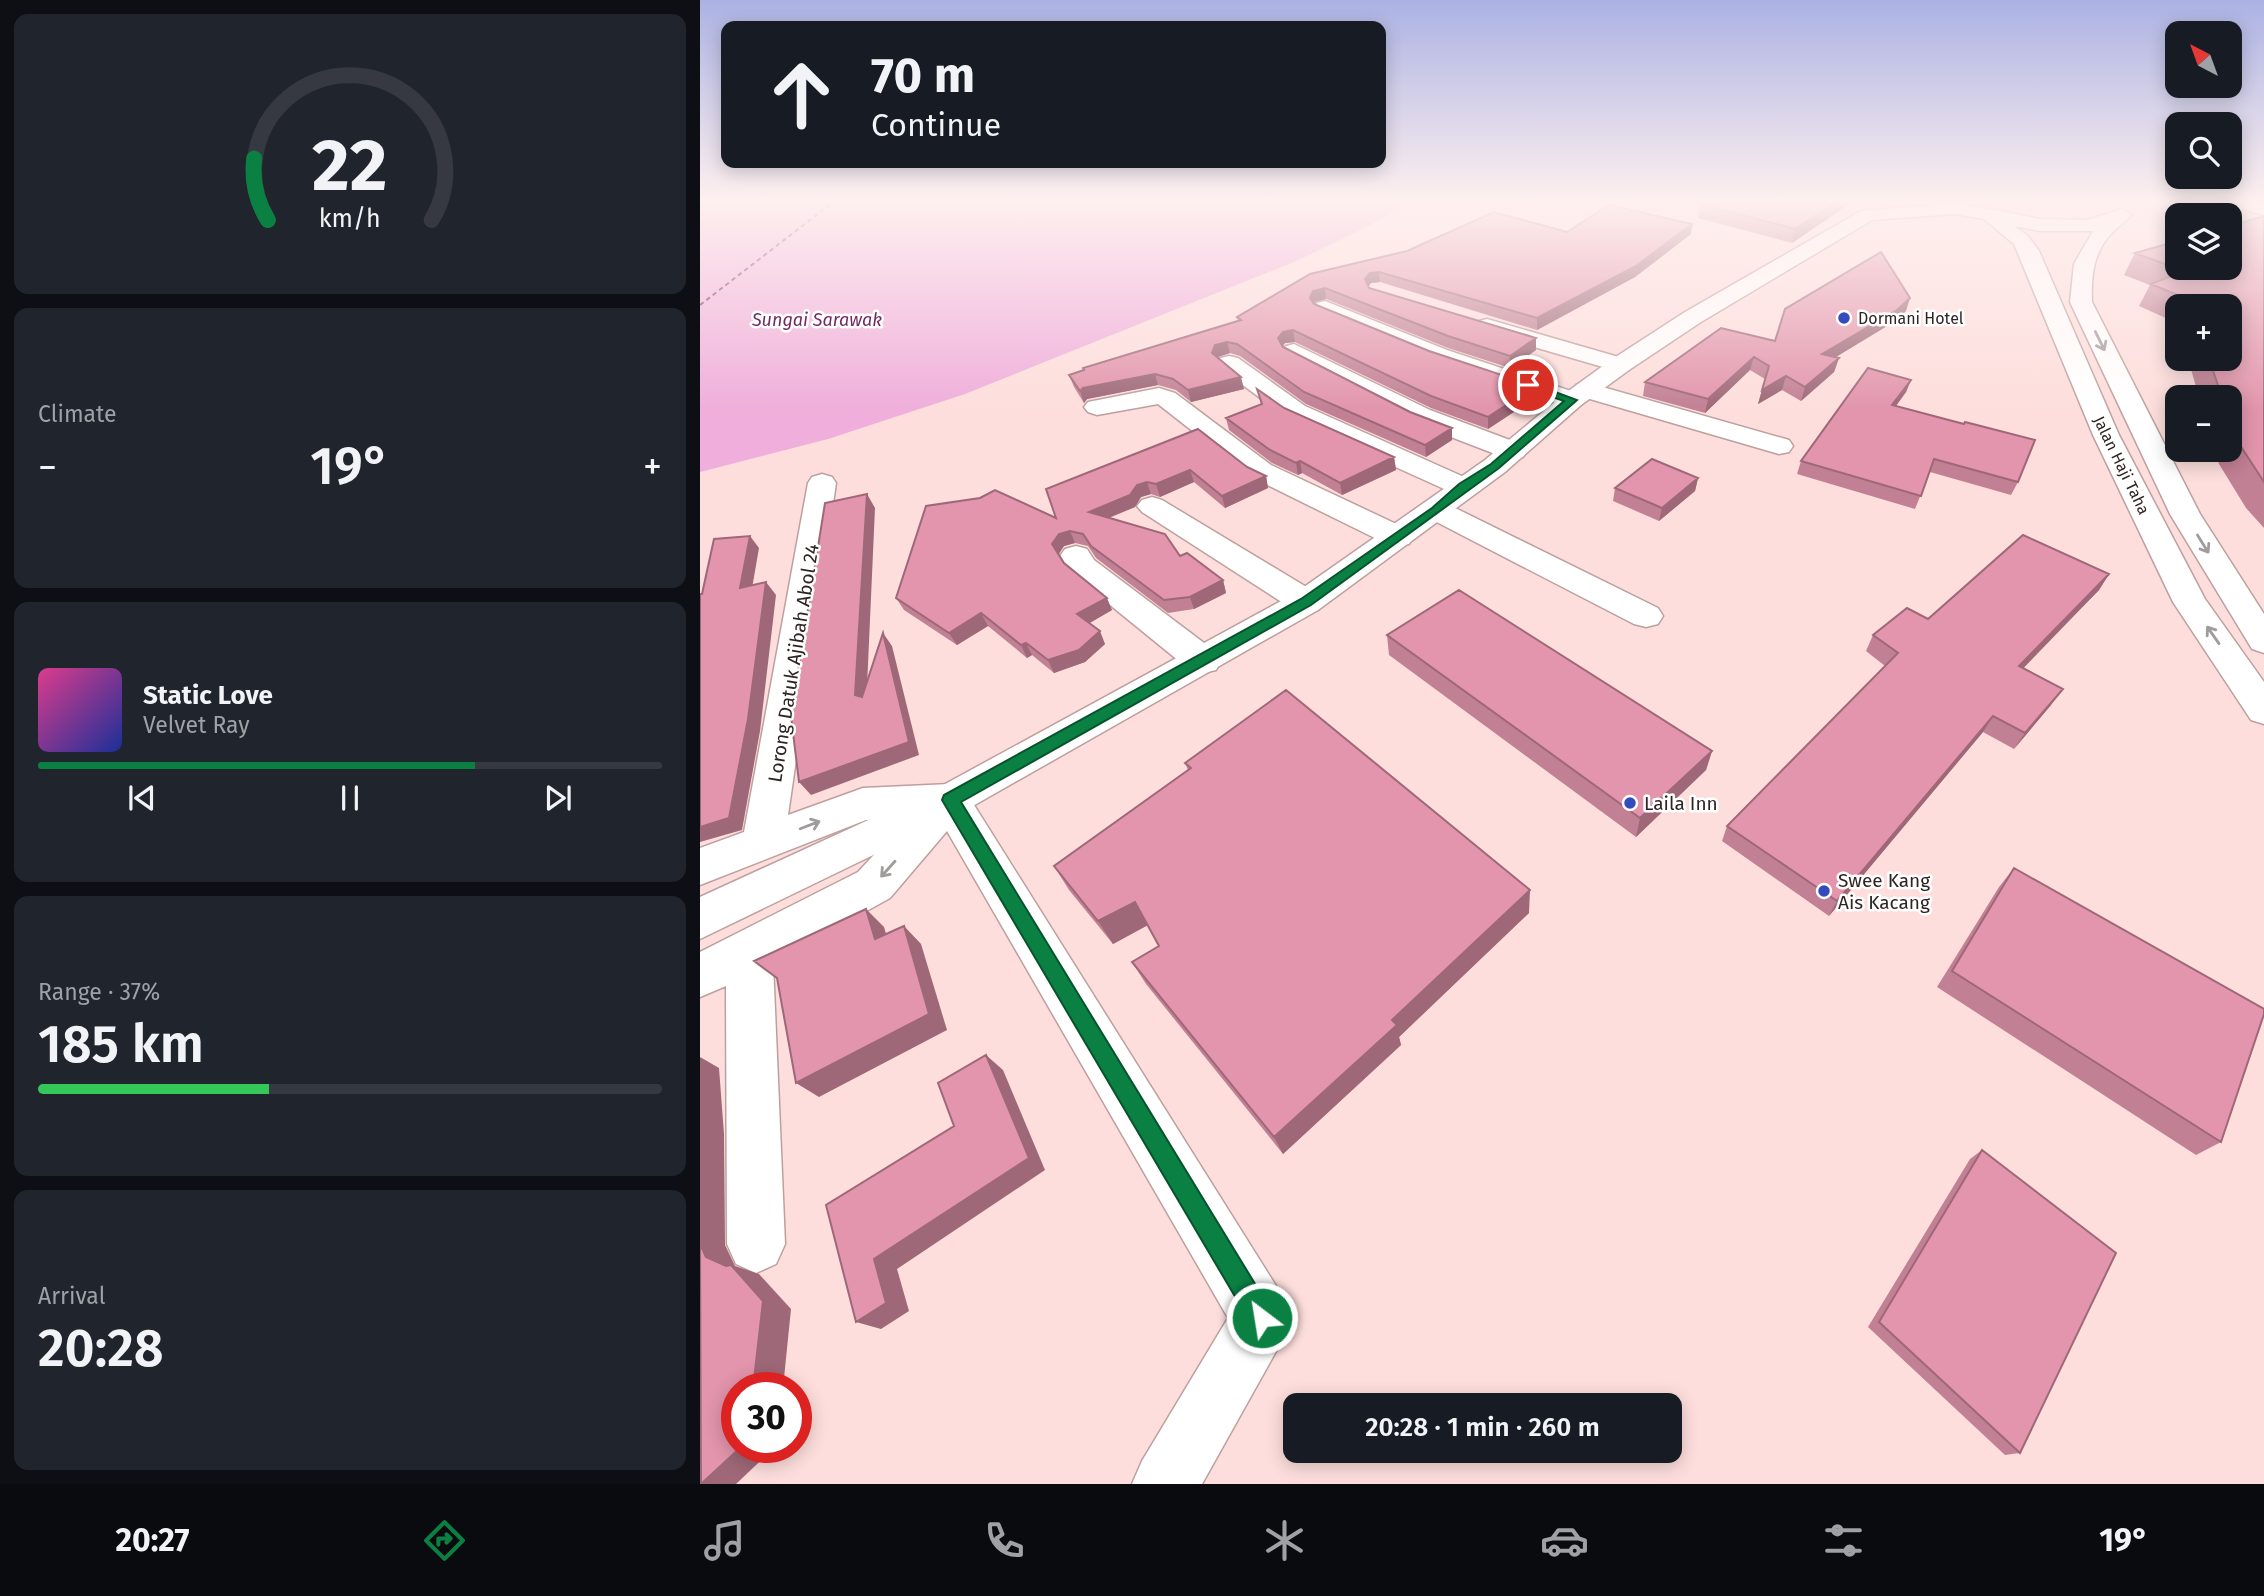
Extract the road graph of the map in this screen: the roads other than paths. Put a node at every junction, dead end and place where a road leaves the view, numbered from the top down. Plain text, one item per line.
1 (1766, 272) edge
2 (2038, 272) edge
3 (2080, 272) edge
4 (1325, 308) edge
5 (1464, 318) edge
6 (1294, 351) edge
7 (1229, 363) edge
8 (1619, 365) junction
9 (1578, 395) junction
10 (1097, 407) dead end
11 (1779, 446) dead end
12 (1513, 451) junction
13 (822, 484) dead end
14 (1463, 487) junction
15 (1152, 506) dead end
16 (1436, 510) junction
17 (1398, 537) junction
18 (1076, 556) dead end
19 (1306, 602) junction
20 (1646, 617) dead end
21 (2263, 639) edge
22 (1203, 661) junction
23 (2264, 710) edge
24 (950, 800) junction
25 (763, 843) junction
26 (700, 867) edge
27 (700, 919) edge
28 (749, 952) junction
29 (700, 975) edge
30 (756, 1244) dead end
31 (1165, 1484) edge

1 - 8 street
23 -> 2 street, Jalan Haji Taha
3 -> 21 street, Jalan Haji Taha
4 - 9 street
5 - 8 street
6 - 12 street
7 - 14 street
8 - 9 street
9 - 11 street
9 - 12 street
10 - 17 street
12 - 14 street
13 - 25 street, Lorong Datuk Ajibah Abol 24
14 - 16 street
15 - 19 street
16 - 17 street
16 - 20 street
17 - 19 street
18 - 22 street
19 - 22 street
22 - 24 street
25 -> 24 street
24 - 27 street
24 -> 28 street
24 - 31 street
25 - 26 street
28 - 29 street
28 - 30 street

